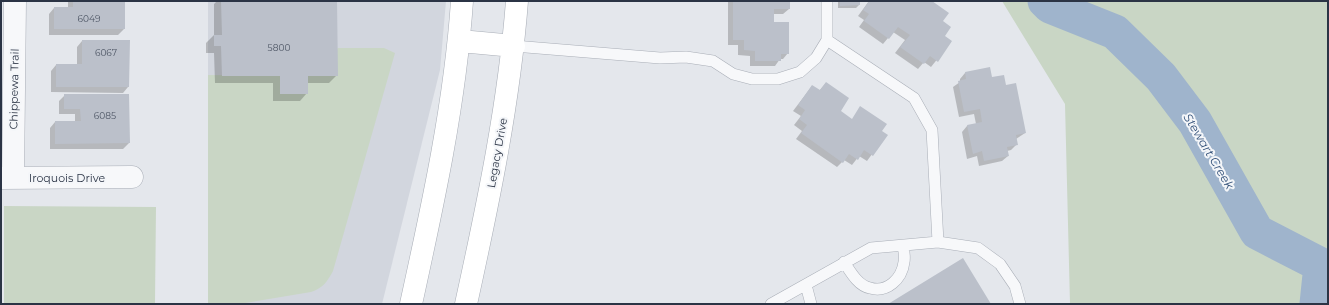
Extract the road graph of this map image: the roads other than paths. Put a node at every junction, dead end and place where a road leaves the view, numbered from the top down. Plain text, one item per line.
1 (15, 1) edge
2 (462, 1) edge
3 (517, 1) edge
4 (827, 1) edge
5 (827, 40) junction
6 (460, 41) junction
7 (8, 43) edge
8 (514, 46) junction
9 (132, 177) dead end
10 (7, 178) edge
11 (938, 242) junction
12 (903, 246) junction
13 (844, 262) junction
14 (806, 285) junction
15 (411, 304) edge
16 (466, 304) edge
17 (771, 304) edge
18 (810, 304) edge
19 (1020, 304) edge

1 - 7 street, Chippewa Trail
2 - 6 main road
3 - 8 main road, Legacy Drive
4 - 5 lane
5 - 8 lane
5 - 11 lane
6 - 8 main road
6 - 15 main road
7 - 10 street, Chippewa Trail
8 - 16 main road, Legacy Drive
9 - 10 street, Iroquois Drive
11 - 12 lane
11 - 19 lane
12 - 13 lane
12 - 13 lane
13 - 14 lane
14 - 17 lane
14 - 18 lane

